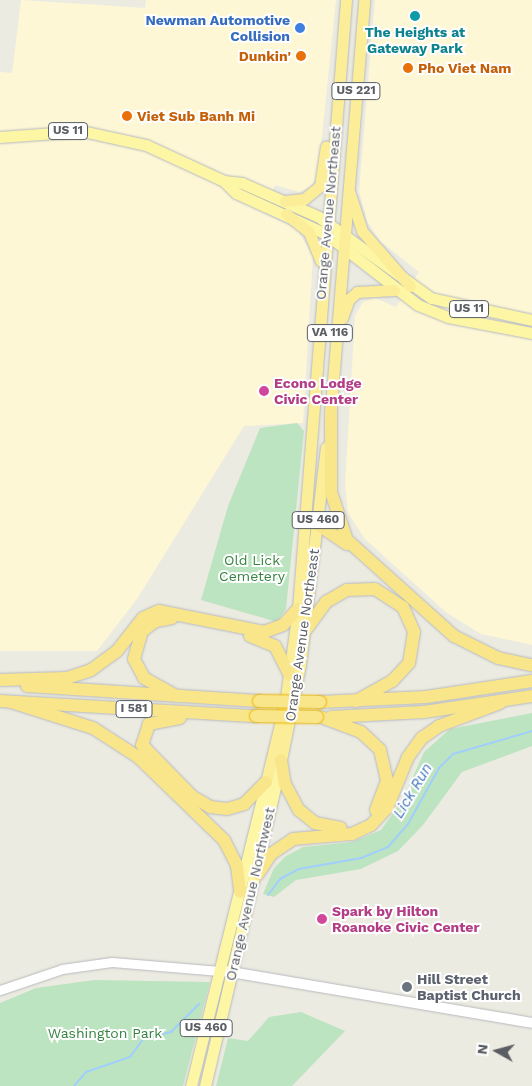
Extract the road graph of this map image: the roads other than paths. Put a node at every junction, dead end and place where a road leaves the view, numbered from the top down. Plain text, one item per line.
1 (346, 0) edge
2 (364, 0) edge
3 (336, 114) junction
4 (0, 137) edge
5 (224, 181) junction
6 (348, 182) junction
7 (285, 200) junction
8 (286, 214) junction
9 (327, 221) junction
10 (326, 234) junction
11 (340, 237) junction
12 (323, 270) junction
13 (410, 286) junction
14 (394, 290) junction
15 (532, 320) edge
16 (532, 332) edge
17 (334, 354) junction
18 (331, 410) junction
19 (329, 425) junction
20 (317, 524) junction
21 (357, 551) junction
22 (298, 609) junction
23 (305, 631) junction
24 (532, 665) edge
25 (290, 675) junction
26 (532, 681) edge
27 (0, 682) edge
28 (176, 696) junction
29 (532, 696) edge
30 (6, 701) edge
31 (356, 701) junction
32 (500, 703) junction
33 (198, 712) junction
34 (319, 717) junction
35 (281, 760) junction
36 (266, 782) junction
37 (258, 874) junction
38 (240, 892) junction
39 (220, 971) junction
40 (233, 972) junction
41 (0, 990) edge
42 (532, 1023) edge
43 (192, 1086) edge
44 (205, 1086) edge

1 - 3 highway, Orange Avenue Northeast / US 221
2 - 6 highway, Orange Avenue Northeast / US 221
3 - 7 highway
3 - 9 highway, Orange Avenue Northeast / US 221
4 - 5 main road, US 11
5 - 7 main road, US 11
5 - 8 main road, US 11
6 - 11 highway, Orange Avenue Northeast / US 221
6 - 13 highway
7 - 9 main road, US 11
8 - 10 main road, US 11
8 - 12 highway
9 - 10 highway, Orange Avenue Northeast / US 221
9 - 11 main road, US 11
10 - 11 main road, US 11
10 - 12 highway, Orange Avenue Northeast / US 460
11 - 13 main road, US 11
11 - 14 main road, US 11
11 - 17 highway, Orange Avenue Northeast / US 460
11 - 19 highway, VA 116
12 - 22 highway, Orange Avenue Northeast / US 460
13 - 15 main road, US 11
14 - 16 main road, US 11
14 - 17 highway, VA 116
17 - 18 highway, Orange Avenue Northeast / US 460
18 - 19 highway, Orange Avenue Northeast / US 460
18 - 21 highway
19 - 20 highway, Orange Avenue Northeast / US 460
20 - 21 highway
20 - 23 highway, Orange Avenue Northeast / US 460
21 - 24 highway
22 - 25 highway, Orange Avenue Northeast / US 460
22 - 27 highway
23 - 31 highway
23 - 35 highway, Orange Avenue Northeast / US 460
25 - 28 highway
25 - 36 highway, Orange Avenue Northeast / US 460
26 - 31 highway, I 581
27 - 28 highway, I 581
28 - 31 highway, I 581, bridge
29 - 32 highway, I 581
30 - 33 highway, I 581
30 - 38 highway
32 - 34 highway, I 581
32 - 37 highway
33 - 34 highway, I 581, bridge
33 - 36 highway
34 - 35 highway
35 - 37 main road, Orange Avenue Northwest / US 460
36 - 38 main road, Orange Avenue Northwest / US 460
37 - 40 main road, Orange Avenue Northwest / US 460
38 - 39 main road, Orange Avenue Northwest / US 460
39 - 40 main road
39 - 41 street
39 - 43 main road, Orange Avenue Northwest / US 460
40 - 42 main road
40 - 44 main road, Orange Avenue Northwest / US 460

